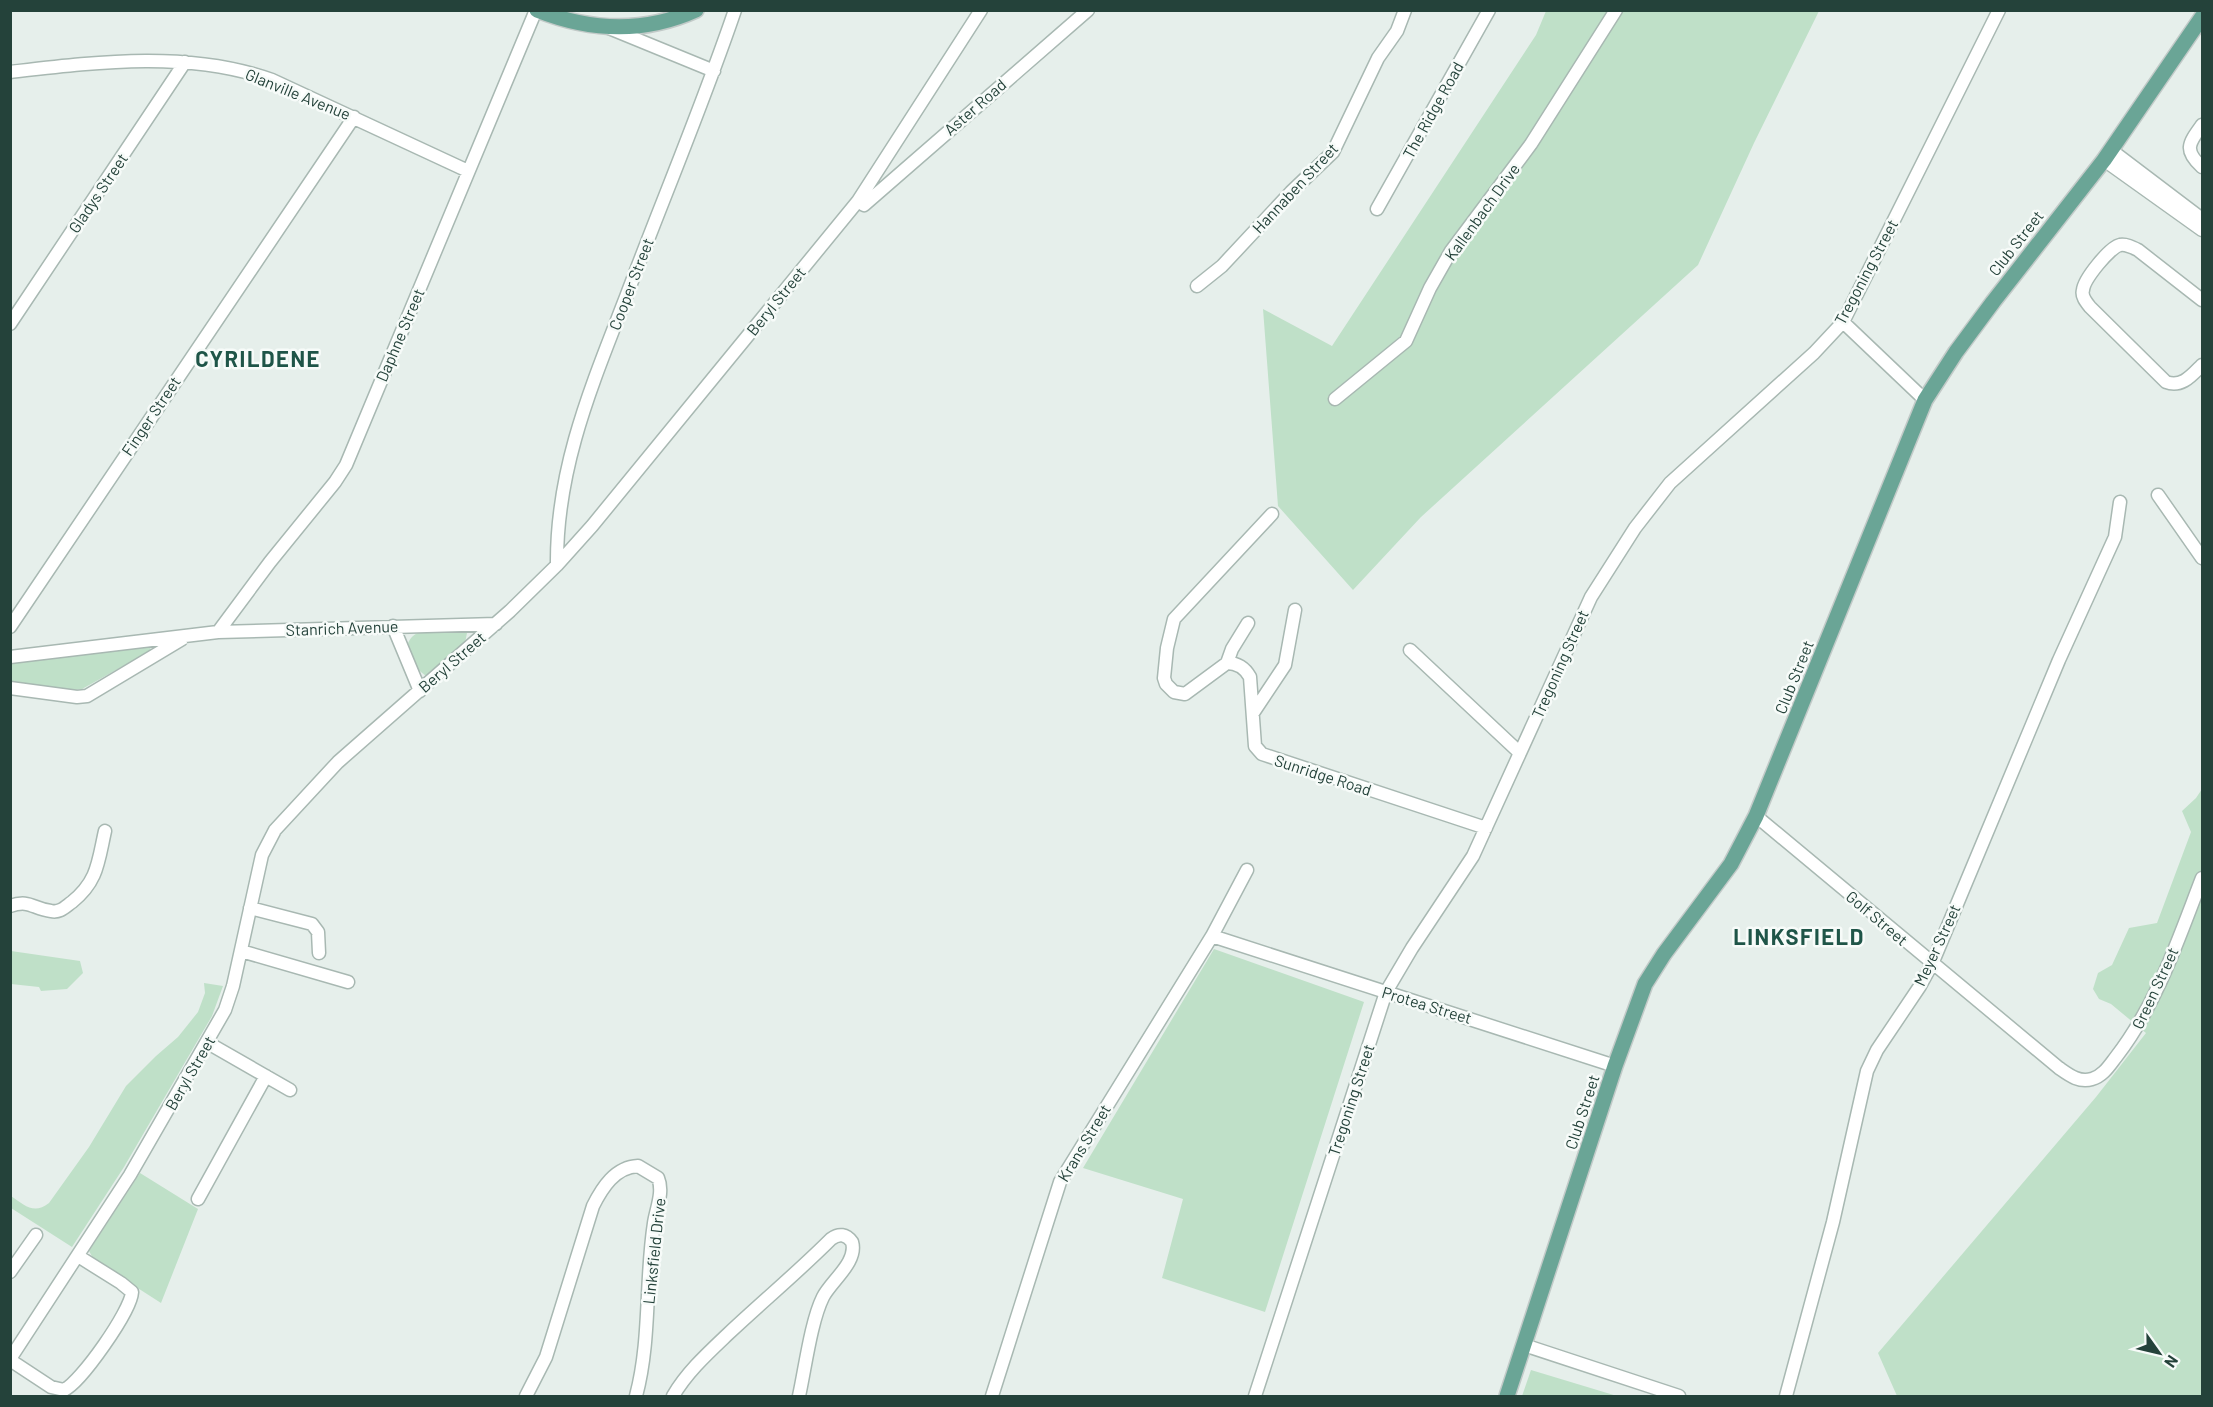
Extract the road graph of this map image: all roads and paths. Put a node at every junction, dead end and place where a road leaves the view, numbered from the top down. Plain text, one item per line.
1 (536, 10) edge
2 (696, 10) edge
3 (735, 10) edge
4 (981, 10) edge
5 (1088, 10) edge
6 (1405, 10) edge
7 (1489, 10) edge
8 (1616, 10) edge
9 (1999, 10) edge
10 (2201, 21) edge
11 (609, 28) junction
12 (185, 62) junction
13 (714, 71) junction
14 (10, 72) edge
15 (354, 117) junction
16 (2202, 125) edge
17 (2107, 155) junction
18 (2202, 167) edge
19 (468, 171) junction
20 (861, 203) junction
21 (1377, 209) dead end
22 (2202, 219) edge
23 (2202, 230) edge
24 (1197, 286) dead end
25 (2202, 300) edge
26 (1843, 322) junction
27 (10, 324) edge
28 (2202, 365) edge
29 (1335, 399) dead end
30 (1925, 400) junction
31 (2158, 495) dead end
32 (2120, 502) dead end
33 (1272, 514) dead end
34 (2202, 558) edge
35 (557, 565) junction
36 (1295, 610) dead end
37 (1248, 623) dead end
38 (496, 624) junction
39 (10, 627) edge
40 (393, 627) junction
41 (218, 632) junction
42 (188, 636) junction
43 (1410, 650) dead end
44 (10, 657) edge
45 (1227, 663) junction
46 (10, 688) edge
47 (420, 691) junction
48 (1253, 713) junction
49 (1521, 753) junction
50 (1756, 816) junction
51 (1486, 828) junction
52 (105, 831) dead end
53 (1247, 870) dead end
54 (2202, 878) edge
55 (10, 906) edge
56 (250, 908) junction
57 (1212, 936) junction
58 (241, 951) junction
59 (319, 952) dead end
60 (1932, 964) junction
61 (348, 982) dead end
62 (1386, 992) junction
63 (208, 1043) junction
64 (1615, 1066) junction
65 (266, 1076) junction
66 (2086, 1080) joint
67 (290, 1090) dead end
68 (198, 1199) dead end
69 (36, 1235) dead end
70 (78, 1256) junction
71 (10, 1272) edge
72 (1524, 1345) junction
73 (10, 1359) edge
74 (526, 1396) edge
75 (636, 1396) edge
76 (673, 1396) edge
77 (799, 1396) edge
78 (992, 1396) edge
79 (1255, 1396) edge
80 (1508, 1396) edge
81 (1679, 1396) edge
82 (1786, 1396) edge

1 - 11 main road
1 - 19 street, Daphne Street
2 - 11 main road
3 - 13 street, Cooper Street
4 - 20 street, Beryl Street
5 - 20 street, Aster Road
6 - 24 street, Hannaben Street
7 - 21 street, The Ridge Road
8 - 29 street, Kallenbach Drive
9 - 26 street, Tregoning Street
10 - 17 main road, Club Street
11 - 13 street
12 - 14 street, Glanville Avenue
12 - 15 street, Glanville Avenue
12 - 27 street, Gladys Street
13 - 35 street, Cooper Street
15 - 19 street, Glanville Avenue
15 - 39 street, Finger Street
16 - 18 street
17 - 22 street
17 - 23 street
17 - 30 main road, Club Street
19 - 41 street, Daphne Street
20 - 35 street, Beryl Street
25 - 28 street
26 - 30 street
26 - 49 street, Tregoning Street
30 - 50 main road, Club Street
31 - 34 street
32 - 60 street, Meyer Street
33 - 45 street
35 - 38 street, Beryl Street
36 - 48 street
37 - 45 street
38 - 40 street, Stanrich Avenue
38 - 47 street, Beryl Street
40 - 41 street, Stanrich Avenue
40 - 47 street
41 - 42 street, Stanrich Avenue
42 - 44 street, Stanrich Avenue
42 - 46 street, Stanrich Avenue
43 - 49 street
45 - 48 street, Sunridge Road
47 - 56 street, Beryl Street
48 - 51 street, Sunridge Road
49 - 51 street, Tregoning Street
50 - 60 street, Golf Street
50 - 64 main road, Club Street
51 - 62 street, Tregoning Street
52 - 55 street
53 - 57 street, Krans Street
54 - 66 street, Green Street
56 - 58 street, Beryl Street
56 - 59 street
57 - 62 street, Protea Street
57 - 78 street, Krans Street
58 - 61 street
58 - 63 street, Beryl Street
60 - 66 street, Golf Street
60 - 82 street, Meyer Street
62 - 64 street, Protea Street
62 - 79 street, Tregoning Street
63 - 65 street
63 - 70 street, Beryl Street
64 - 72 main road, Club Street
65 - 67 street
65 - 68 street
69 - 71 street
70 - 73 street, Beryl Street
70 - 73 street
72 - 80 main road, Club Street
72 - 81 street
74 - 75 street, Linksfield Drive
76 - 77 street

